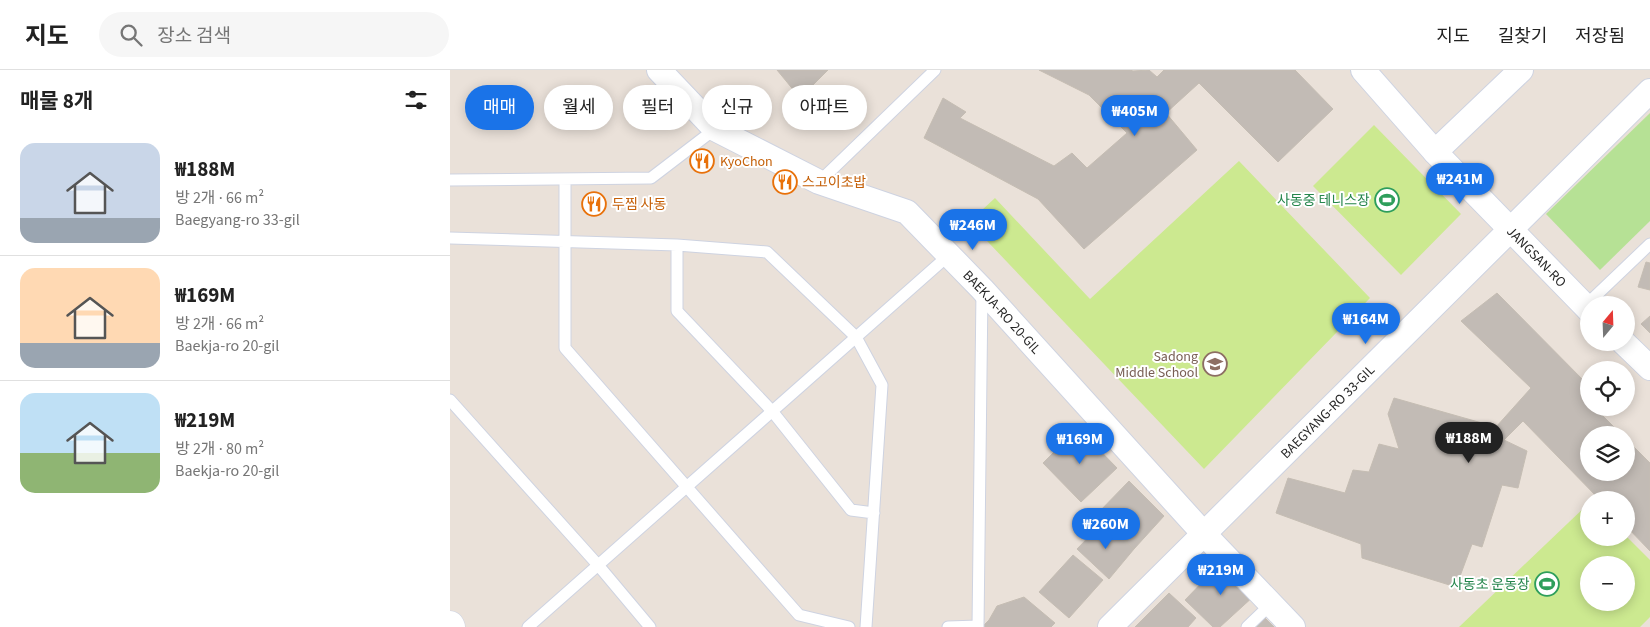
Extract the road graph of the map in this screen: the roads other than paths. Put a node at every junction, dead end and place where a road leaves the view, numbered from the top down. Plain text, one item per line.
1 (659, 70) edge
2 (935, 70) edge
3 (1363, 70) edge
4 (1521, 70) edge
5 (1650, 91) edge
6 (702, 115) edge
7 (714, 130) edge
8 (717, 130) edge
9 (1435, 152) junction
10 (565, 179) junction
11 (450, 180) edge
12 (819, 182) junction
13 (1510, 229) junction
14 (450, 238) edge
15 (564, 242) junction
16 (1650, 244) edge
17 (677, 245) junction
18 (949, 255) junction
19 (982, 289) junction
20 (1599, 296) edge
21 (1580, 301) edge
22 (856, 337) junction
23 (1632, 351) edge
24 (1650, 368) edge
25 (450, 400) edge
26 (772, 412) junction
27 (687, 486) junction
28 (874, 513) junction
29 (1204, 534) junction
30 (598, 565) junction
31 (1272, 604) junction
32 (978, 626) edge
33 (528, 627) edge
34 (650, 627) edge
35 (849, 627) edge
36 (866, 627) edge
37 (948, 627) edge
38 (1110, 627) edge
39 (1248, 627) edge
40 (1293, 627) edge

1 - 6 street, BAEKJA-RO 20-GIL
2 - 12 lane
3 - 9 street, JANGSAN-RO
4 - 9 street
5 - 13 street, BAEGYANG-RO 33-GIL
7 - 10 lane
8 - 12 street, BAEKJA-RO 20-GIL
9 - 13 street, JANGSAN-RO
10 - 11 lane
10 - 15 lane
12 - 18 street, BAEKJA-RO 20-GIL
13 - 21 street, JANGSAN-RO
13 - 29 street, BAEGYANG-RO 33-GIL
14 - 15 lane
15 - 17 lane
15 - 27 lane
16 - 20 lane
17 - 22 lane
17 - 26 lane
18 - 19 street, BAEKJA-RO 20-GIL
18 - 22 lane
19 - 29 street, BAEKJA-RO 20-GIL
19 - 32 lane
22 - 26 lane
22 - 28 lane
23 - 24 street
25 - 30 lane
26 - 27 lane
26 - 28 lane
27 - 30 lane
27 - 35 lane
28 - 36 lane
29 - 31 street, BAEKJA-RO 20-GIL
29 - 38 street, BAEGYANG-RO 33-GIL
30 - 33 lane
30 - 34 lane
31 - 39 lane
31 - 40 street, BAEKJA-RO 20-GIL
32 - 37 lane

